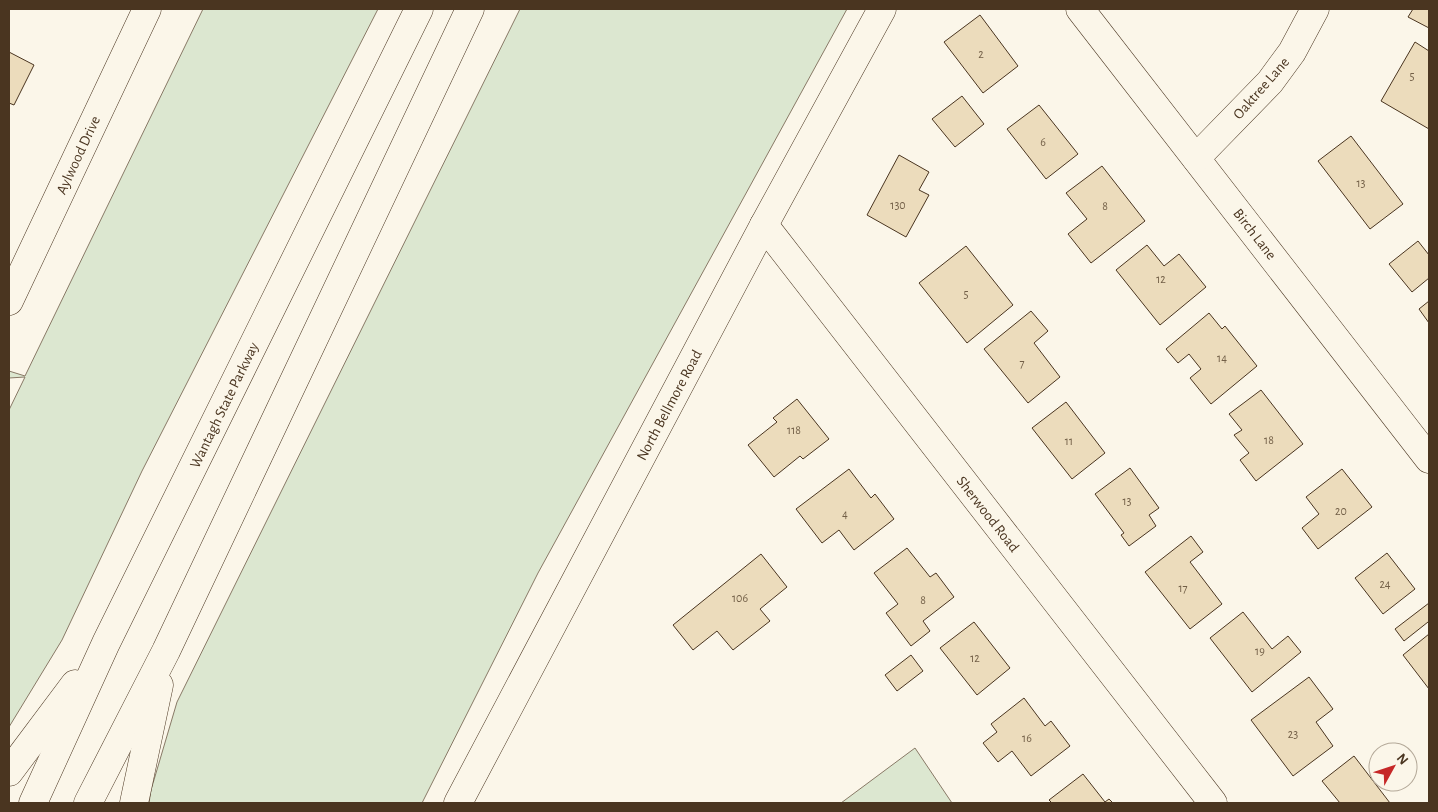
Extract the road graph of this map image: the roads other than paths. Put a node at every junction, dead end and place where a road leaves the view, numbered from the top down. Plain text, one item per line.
1 (147, 9) edge
2 (419, 9) edge
3 (470, 9) edge
4 (882, 9) edge
5 (1080, 9) edge
6 (1316, 9) edge
7 (1196, 158) junction
8 (764, 225) junction
9 (9, 301) edge
10 (1429, 458) edge
11 (106, 643) junction
12 (166, 651) junction
13 (9, 772) edge
14 (33, 803) edge
15 (88, 803) edge
16 (134, 803) edge
17 (458, 803) edge
18 (1214, 803) edge

1 - 9 main road, Aylwood Drive
2 - 11 main road, Wantagh State Parkway
3 - 12 main road
4 - 8 main road, North Bellmore Road
5 - 7 main road, Birch Lane
6 - 7 main road, Oaktree Lane
7 - 10 main road, Birch Lane
8 - 17 main road, North Bellmore Road
8 - 18 main road, Sherwood Road
11 - 13 main road
11 - 14 main road, Wantagh State Parkway
12 - 15 main road
12 - 16 main road

